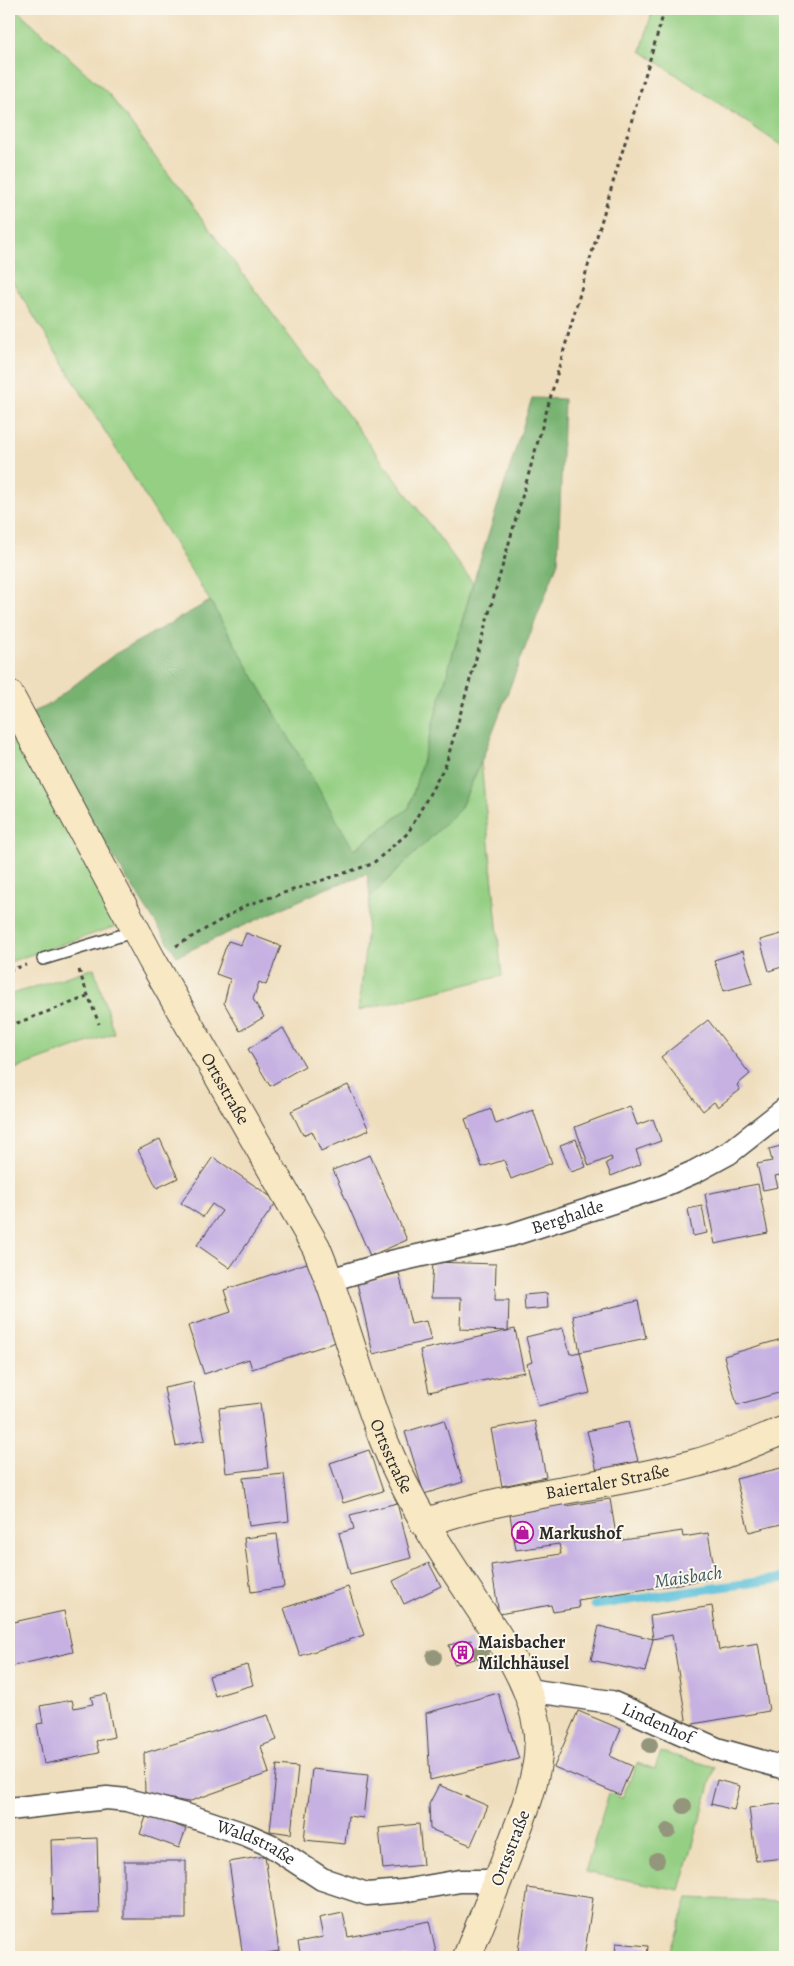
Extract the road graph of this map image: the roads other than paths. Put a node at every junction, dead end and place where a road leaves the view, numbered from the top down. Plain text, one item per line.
1 (9, 694) edge
2 (136, 931) junction
3 (43, 960) dead end
4 (785, 1109) edge
5 (330, 1280) junction
6 (785, 1430) edge
7 (424, 1523) junction
8 (528, 1690) junction
9 (785, 1768) edge
10 (9, 1809) edge
11 (498, 1881) junction
12 (467, 1957) edge

1 - 2 street, Ortsstraße
2 - 3 lane
2 - 5 street, Ortsstraße
4 - 5 street, Berghalde
5 - 7 street, Ortsstraße
6 - 7 street, Baiertaler Straße
7 - 8 street, Ortsstraße
8 - 9 street, Lindenhof
8 - 11 street, Ortsstraße
10 - 11 street, Waldstraße
11 - 12 street, Ortsstraße

